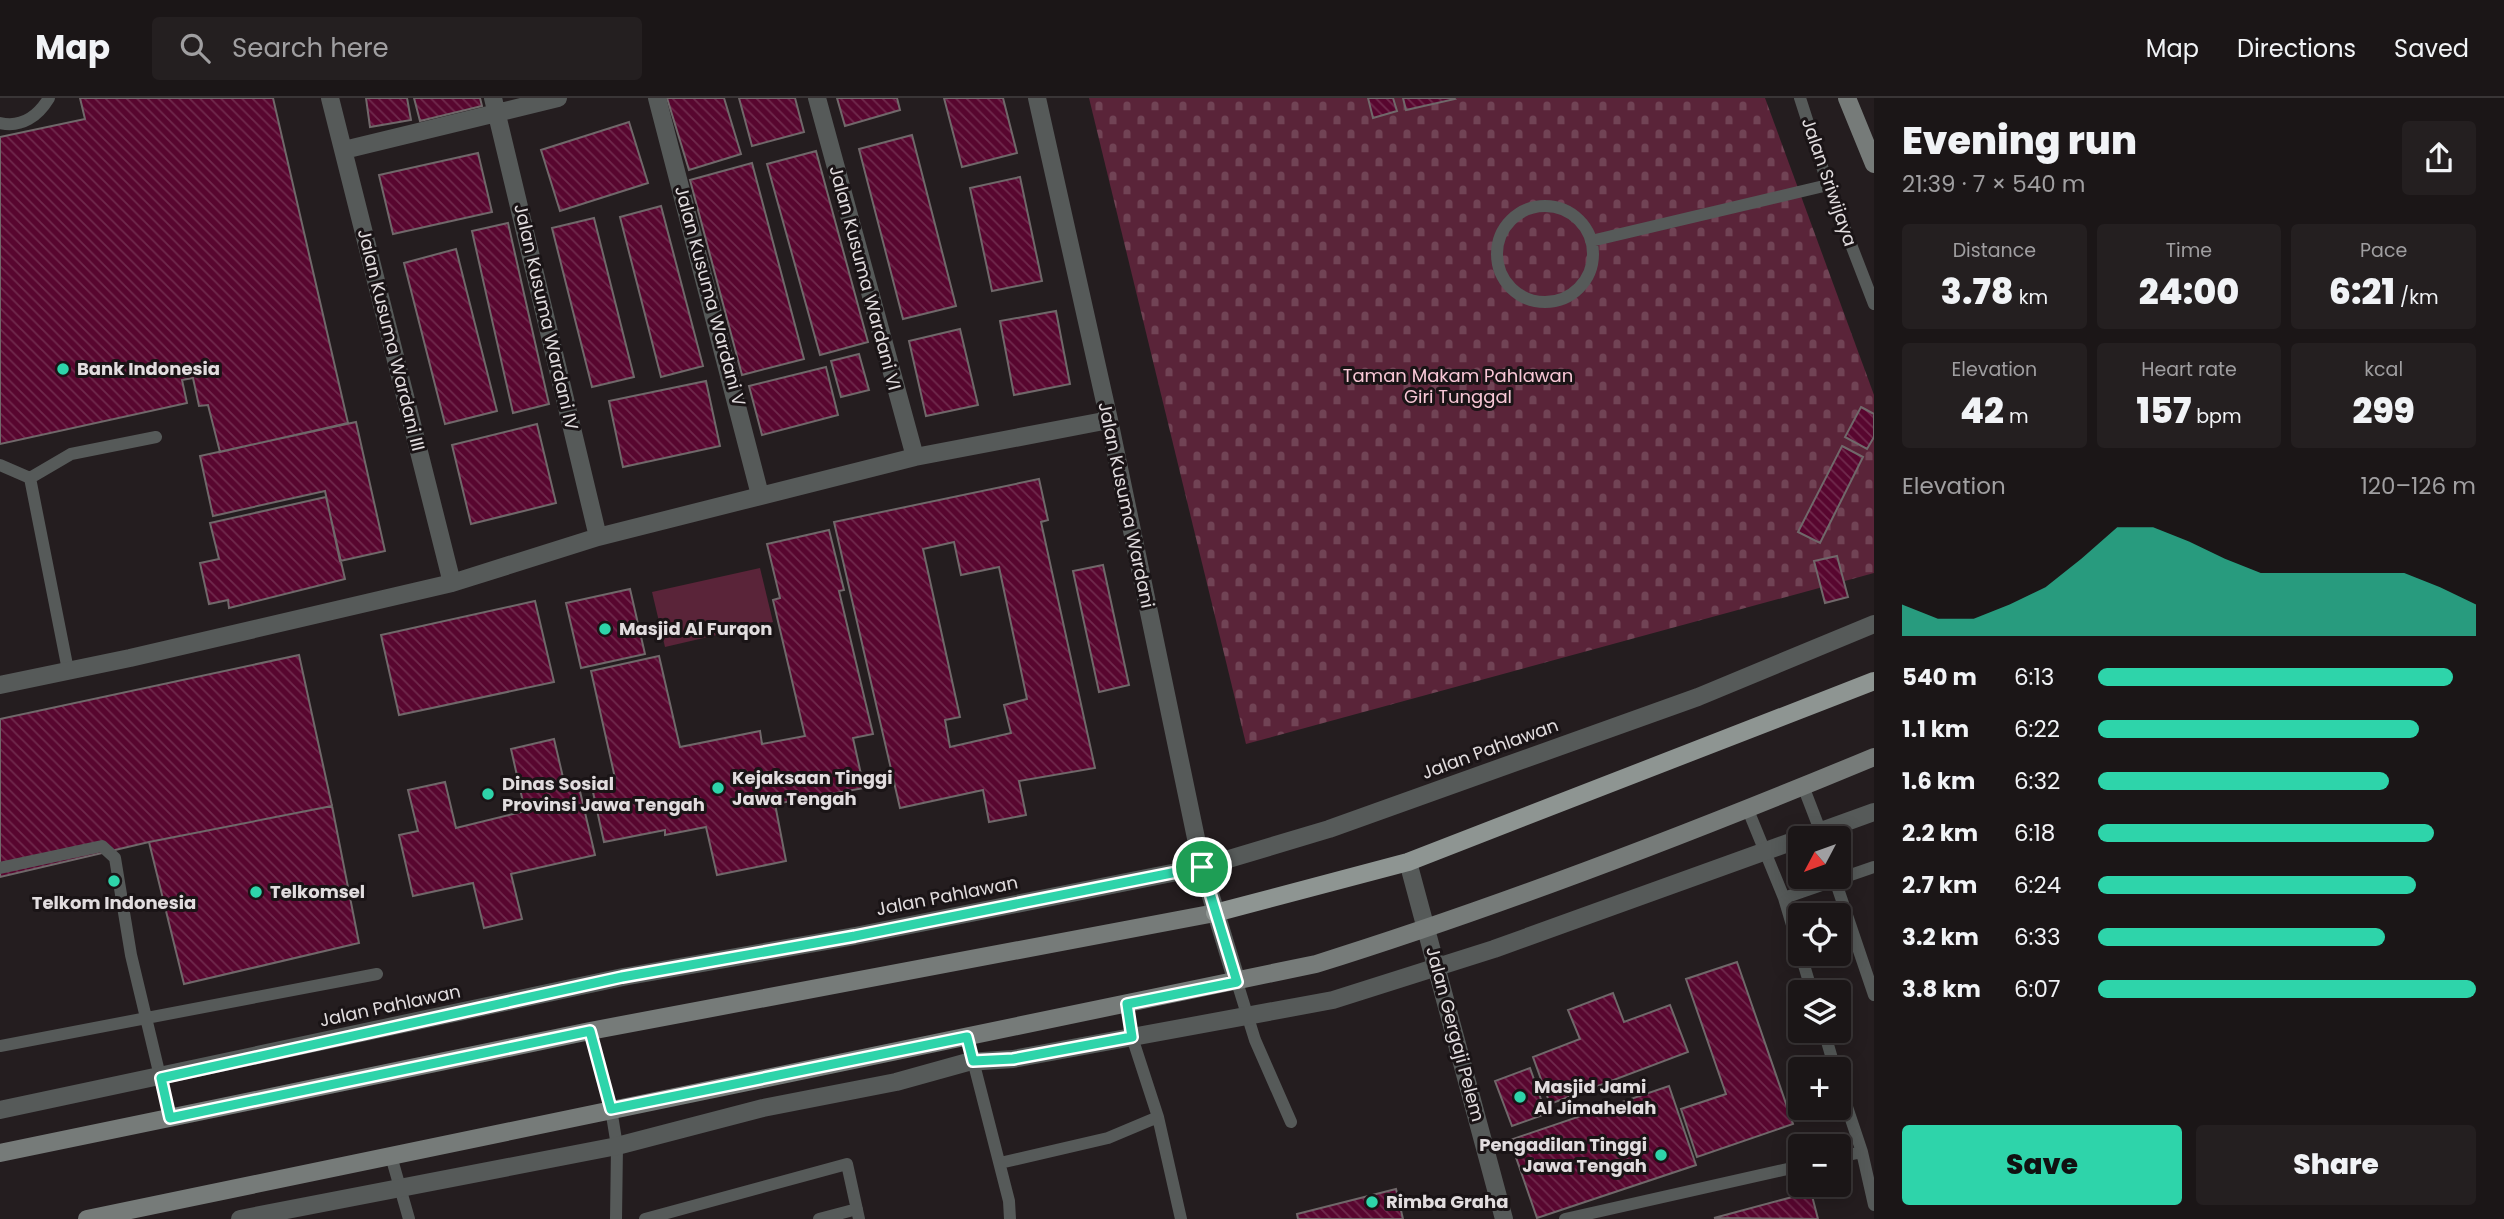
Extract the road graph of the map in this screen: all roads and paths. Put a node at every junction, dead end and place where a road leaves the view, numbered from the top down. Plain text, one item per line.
1 (49, 98) edge
2 (330, 98) edge
3 (558, 98) edge
4 (657, 98) edge
5 (817, 98) edge
6 (1037, 98) edge
7 (1800, 98) edge
8 (1847, 98) edge
9 (495, 106) edge
10 (0, 123) edge
11 (344, 150) junction
12 (1874, 164) edge
13 (1828, 186) junction
14 (1591, 241) junction
15 (1874, 304) edge
16 (1109, 421) junction
17 (156, 437) dead end
18 (915, 457) junction
19 (0, 465) edge
20 (30, 478) junction
21 (760, 495) junction
22 (598, 537) junction
23 (452, 583) junction
24 (1874, 624) edge
25 (68, 670) junction
26 (1874, 681) edge
27 (0, 685) edge
28 (1874, 757) edge
29 (1853, 766) junction
30 (1874, 766) edge
31 (1803, 786) junction
32 (1748, 810) junction
33 (1874, 812) edge
34 (1819, 826) edge
35 (1841, 826) edge
36 (1788, 843) edge
37 (1762, 850) junction
38 (1408, 862) junction
39 (1202, 867) junction
40 (1874, 867) edge
41 (0, 868) edge
42 (1852, 874) edge
43 (1810, 889) edge
44 (1838, 889) edge
45 (1784, 898) junction
46 (1215, 913) junction
47 (1428, 929) junction
48 (1437, 965) junction
49 (377, 974) dead end
50 (1808, 980) edge
51 (1237, 982) junction
52 (1874, 995) edge
53 (1127, 1004) junction
54 (1249, 1016) junction
55 (147, 1018) junction
56 (590, 1031) junction
57 (967, 1037) junction
58 (1132, 1037) junction
59 (0, 1046) edge
60 (973, 1061) junction
61 (161, 1078) junction
62 (611, 1109) junction
63 (0, 1110) edge
64 (1158, 1117) junction
65 (170, 1118) junction
66 (1851, 1119) edge
67 (1291, 1122) dead end
68 (617, 1146) junction
69 (1862, 1152) junction
70 (0, 1153) edge
71 (1851, 1154) edge
72 (391, 1156) junction
73 (999, 1163) junction
74 (1788, 1169) edge
75 (399, 1188) junction
76 (1874, 1205) edge
77 (858, 1214) edge
78 (87, 1219) edge
79 (240, 1219) edge
80 (409, 1219) edge
81 (616, 1219) edge
82 (645, 1219) edge
83 (818, 1219) edge
84 (1010, 1219) edge
85 (1181, 1219) edge
86 (1504, 1219) edge
87 (1565, 1219) edge

1 - 10 lane
2 - 11 street, Jalan Kusuma Wardani III
3 - 9 street
4 - 21 street, Jalan Kusuma Wardani V
5 - 18 street, Jalan Kusuma Wardani VI
6 - 16 street, Jalan Kusuma Wardani
7 - 13 lane, Jalan Sriwijaya
8 - 12 main road
9 - 11 street
9 - 22 street, Jalan Kusuma Wardani IV
11 - 23 street, Jalan Kusuma Wardani III
13 - 14 lane
13 - 15 lane, Jalan Sriwijaya
14 - 14 lane
16 - 18 street
16 - 39 street, Jalan Kusuma Wardani
17 - 20 lane
18 - 21 street
19 - 20 lane
20 - 25 lane
21 - 22 street
22 - 23 street
23 - 25 street
24 - 39 street, Jalan Pahlawan
25 - 27 street
26 - 38 main road
28 - 29 main road
29 - 30 main road
29 - 31 main road
31 - 32 main road
31 - 34 lane
32 - 37 lane
32 - 47 main road
33 - 35 street
36 - 37 street
37 - 45 lane
37 - 48 street
38 - 46 main road
38 - 47 street
39 - 46 street, Jalan Kusuma Wardani
39 - 61 street, Jalan Pahlawan
40 - 42 lane
41 - 55 lane
43 - 45 lane
44 - 52 lane
45 - 50 lane
46 - 51 street
46 - 56 main road
47 - 48 street, Jalan Gergaji Pelem
47 - 51 main road
48 - 54 street
48 - 86 street, Jalan Gergaji Pelem
49 - 55 lane
51 - 53 main road
51 - 54 lane
53 - 57 main road
53 - 58 lane
54 - 58 street
54 - 67 lane
55 - 59 lane
55 - 61 lane
56 - 62 lane
56 - 65 main road
57 - 60 lane
57 - 62 main road
58 - 60 street
58 - 64 lane
60 - 68 street
60 - 73 lane
61 - 63 street, Jalan Pahlawan
61 - 65 lane
62 - 68 lane
62 - 72 main road
64 - 73 lane
64 - 85 lane
65 - 70 main road
66 - 69 lane
68 - 75 street
68 - 81 lane
69 - 71 lane
69 - 76 lane
72 - 75 lane
72 - 78 main road
73 - 84 lane
74 - 87 lane
75 - 79 street
75 - 80 lane
77 - 82 lane
77 - 83 lane

